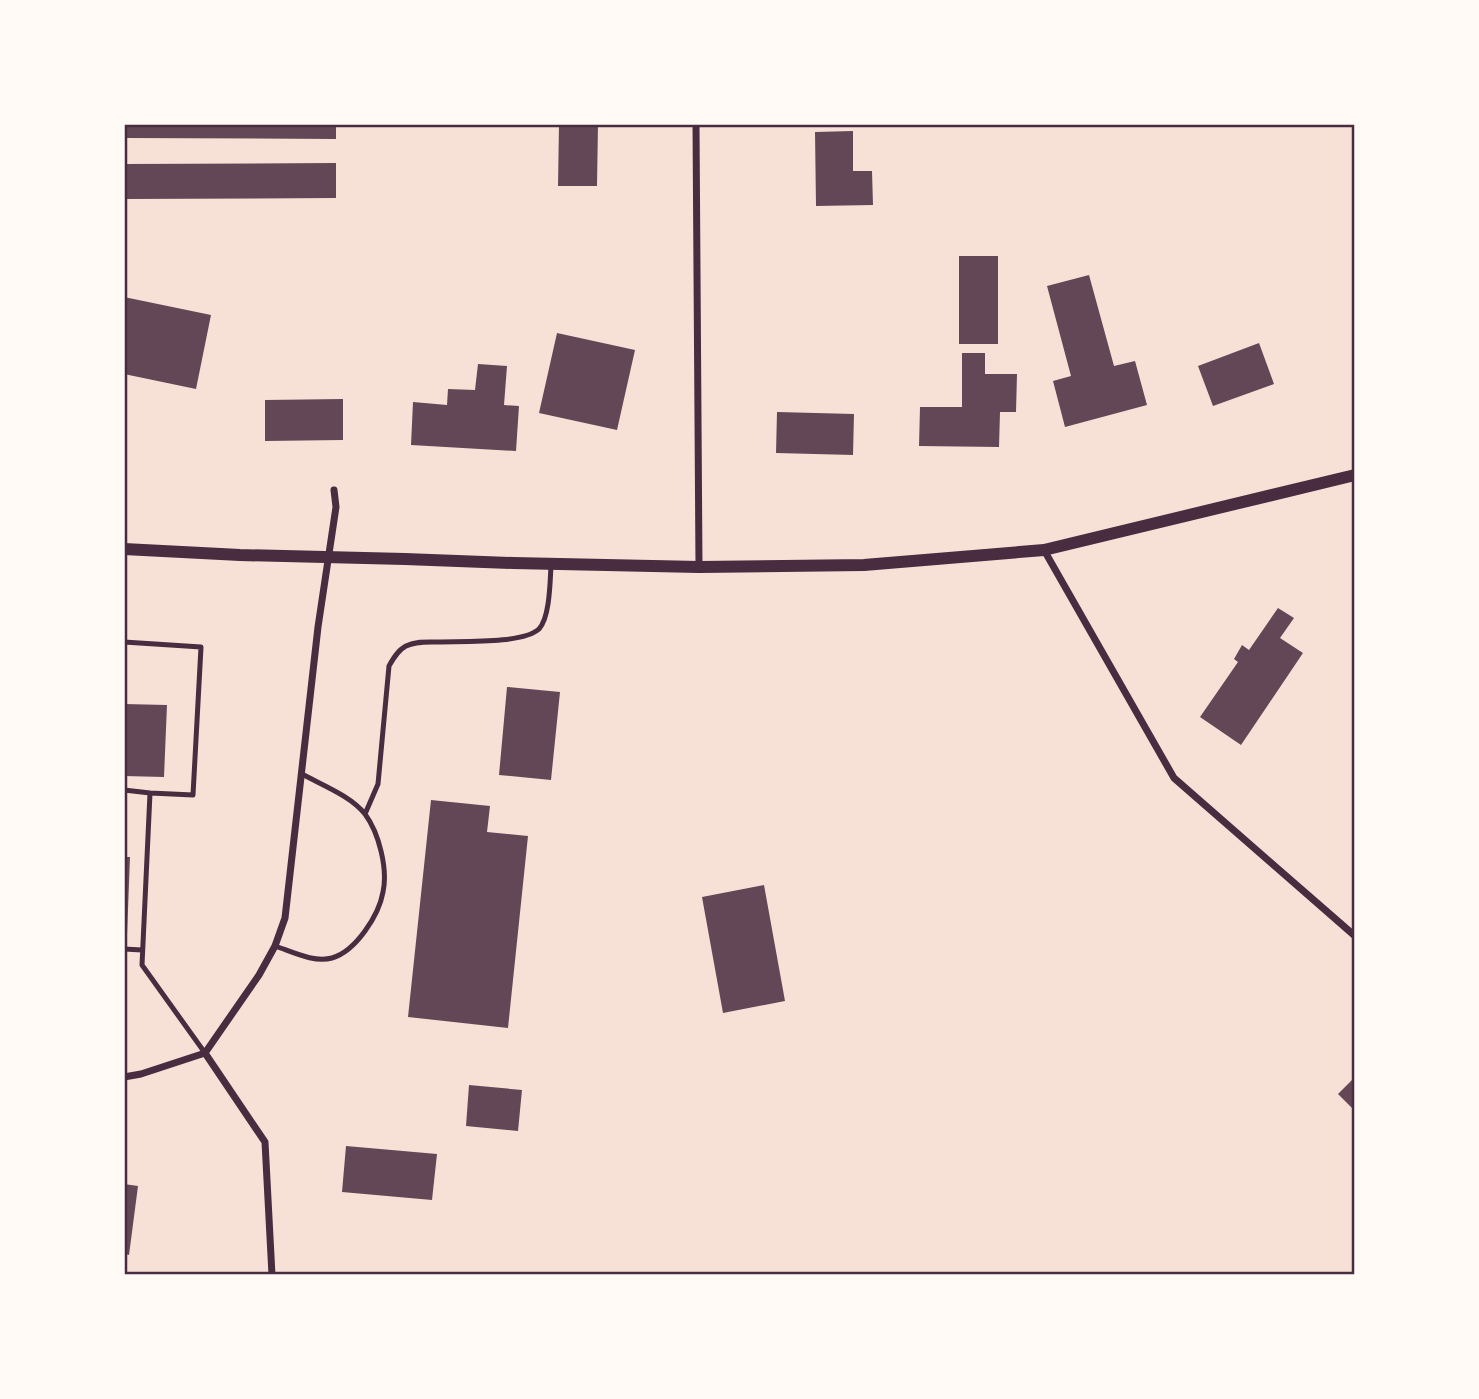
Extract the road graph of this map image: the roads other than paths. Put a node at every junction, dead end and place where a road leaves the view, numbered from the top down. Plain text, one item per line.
1 (696, 124) edge
2 (1355, 475) edge
3 (334, 490) dead end
4 (124, 550) edge
5 (1044, 550) junction
6 (328, 557) junction
7 (551, 563) junction
8 (699, 567) junction
9 (124, 642) edge
10 (302, 774) junction
11 (124, 790) edge
12 (150, 793) junction
13 (365, 814) junction
14 (1355, 936) edge
15 (275, 946) junction
16 (124, 949) edge
17 (142, 950) junction
18 (205, 1053) junction
19 (124, 1077) edge
20 (272, 1275) edge

1 - 8 street
2 - 5 street
3 - 6 street
4 - 6 street
5 - 8 street
5 - 14 street
6 - 7 street
6 - 10 street
7 - 8 street
7 - 13 lane
9 - 12 lane
10 - 13 lane
10 - 15 street
11 - 12 lane
12 - 17 lane
13 - 15 lane
15 - 18 street
16 - 17 lane
17 - 18 lane
18 - 19 street
18 - 20 street

